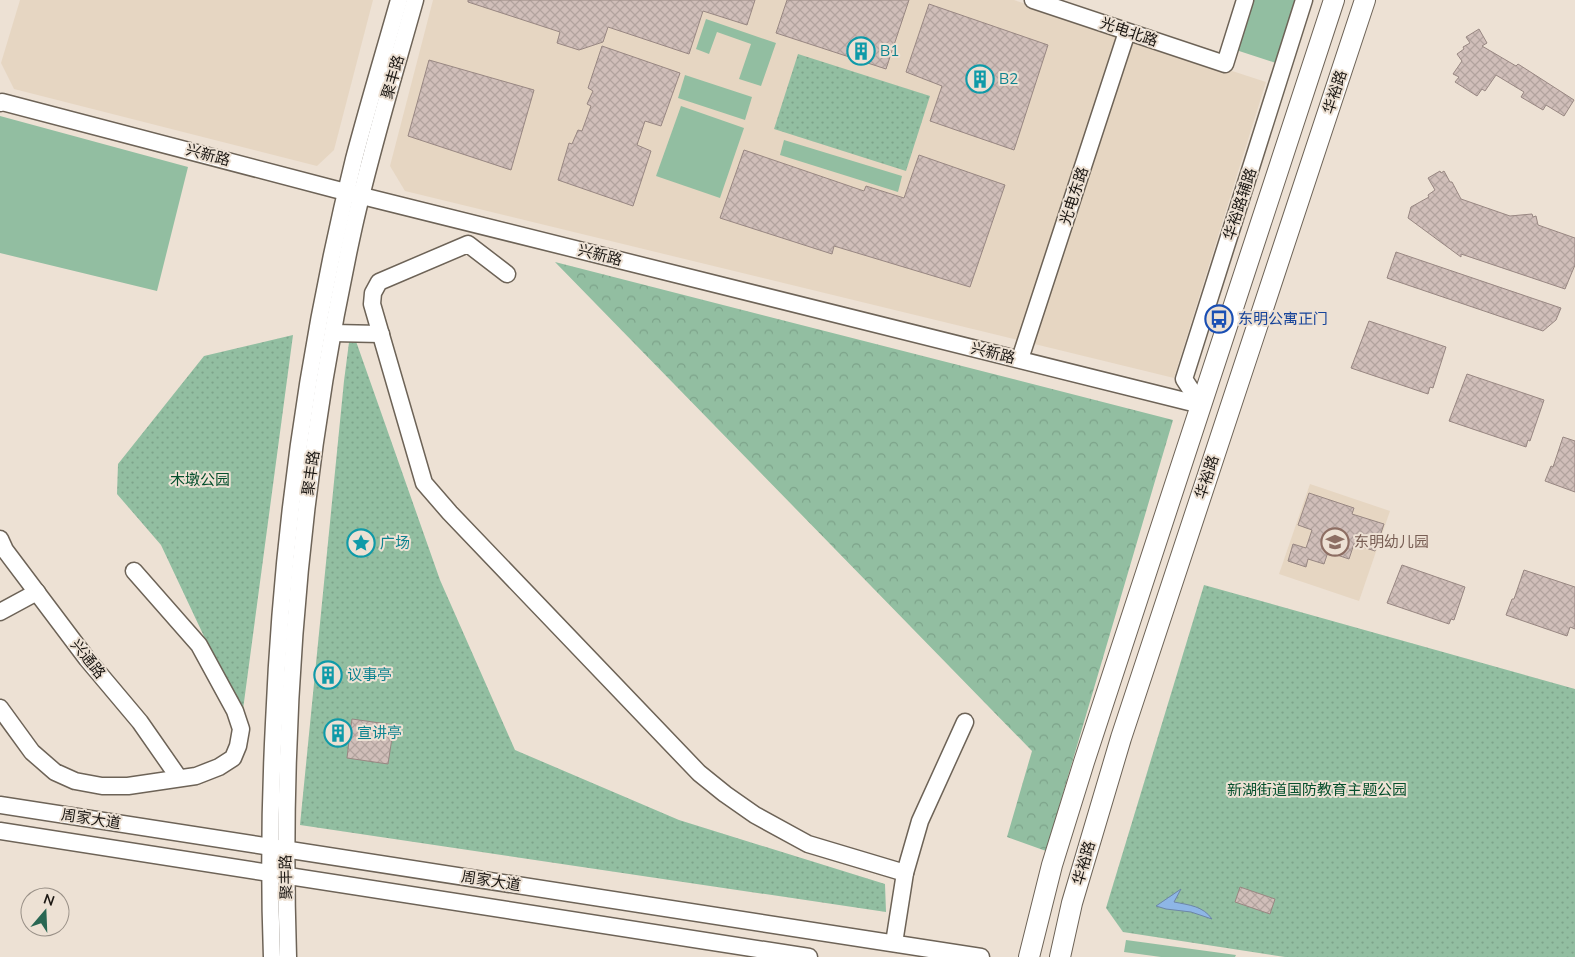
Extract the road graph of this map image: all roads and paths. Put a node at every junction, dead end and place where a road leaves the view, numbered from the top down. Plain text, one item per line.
1 (399, 0) edge
2 (415, 0) edge
3 (1033, 0) edge
4 (1245, 0) edge
5 (1304, 0) edge
6 (1334, 0) edge
7 (1365, 0) edge
8 (1127, 32) junction
9 (0, 102) edge
10 (354, 193) junction
11 (506, 274) dead end
12 (333, 333) junction
13 (381, 334) junction
14 (1020, 359) junction
15 (1201, 405) junction
16 (0, 539) edge
17 (134, 571) dead end
18 (37, 592) junction
19 (0, 612) edge
20 (0, 708) edge
21 (965, 722) dead end
22 (179, 778) junction
23 (0, 805) edge
24 (0, 831) edge
25 (277, 848) junction
26 (905, 873) junction
27 (278, 874) junction
28 (894, 943) junction
29 (272, 957) edge
30 (288, 957) edge
31 (809, 957) edge
32 (982, 957) edge
33 (1030, 957) edge
34 (1060, 957) edge

1 - 10 street, 聚丰路
2 - 10 street, 聚丰路
3 - 8 street, 光电北路
4 - 8 street, 光电北路
5 - 15 street, 华裕路辅路
6 - 15 main road, 华裕路
7 - 34 main road, 华裕路
8 - 14 street, 光电东路
9 - 10 street, 兴新路
10 - 12 street, 聚丰路
10 - 14 street, 兴新路
10 - 25 street, 聚丰路
11 - 13 street
12 - 13 street
12 - 25 street, 聚丰路
13 - 26 street
14 - 15 street, 兴新路
15 - 33 main road, 华裕路
16 - 18 street, 兴通路
17 - 22 street
18 - 19 street
18 - 22 street, 兴通路
20 - 22 street
21 - 26 street
23 - 25 street, 周家大道
24 - 27 street, 周家大道
25 - 27 street, 聚丰路
25 - 28 street, 周家大道
26 - 28 street
27 - 29 street, 聚丰路
27 - 30 street, 聚丰路
27 - 31 street, 周家大道
28 - 32 street, 周家大道

